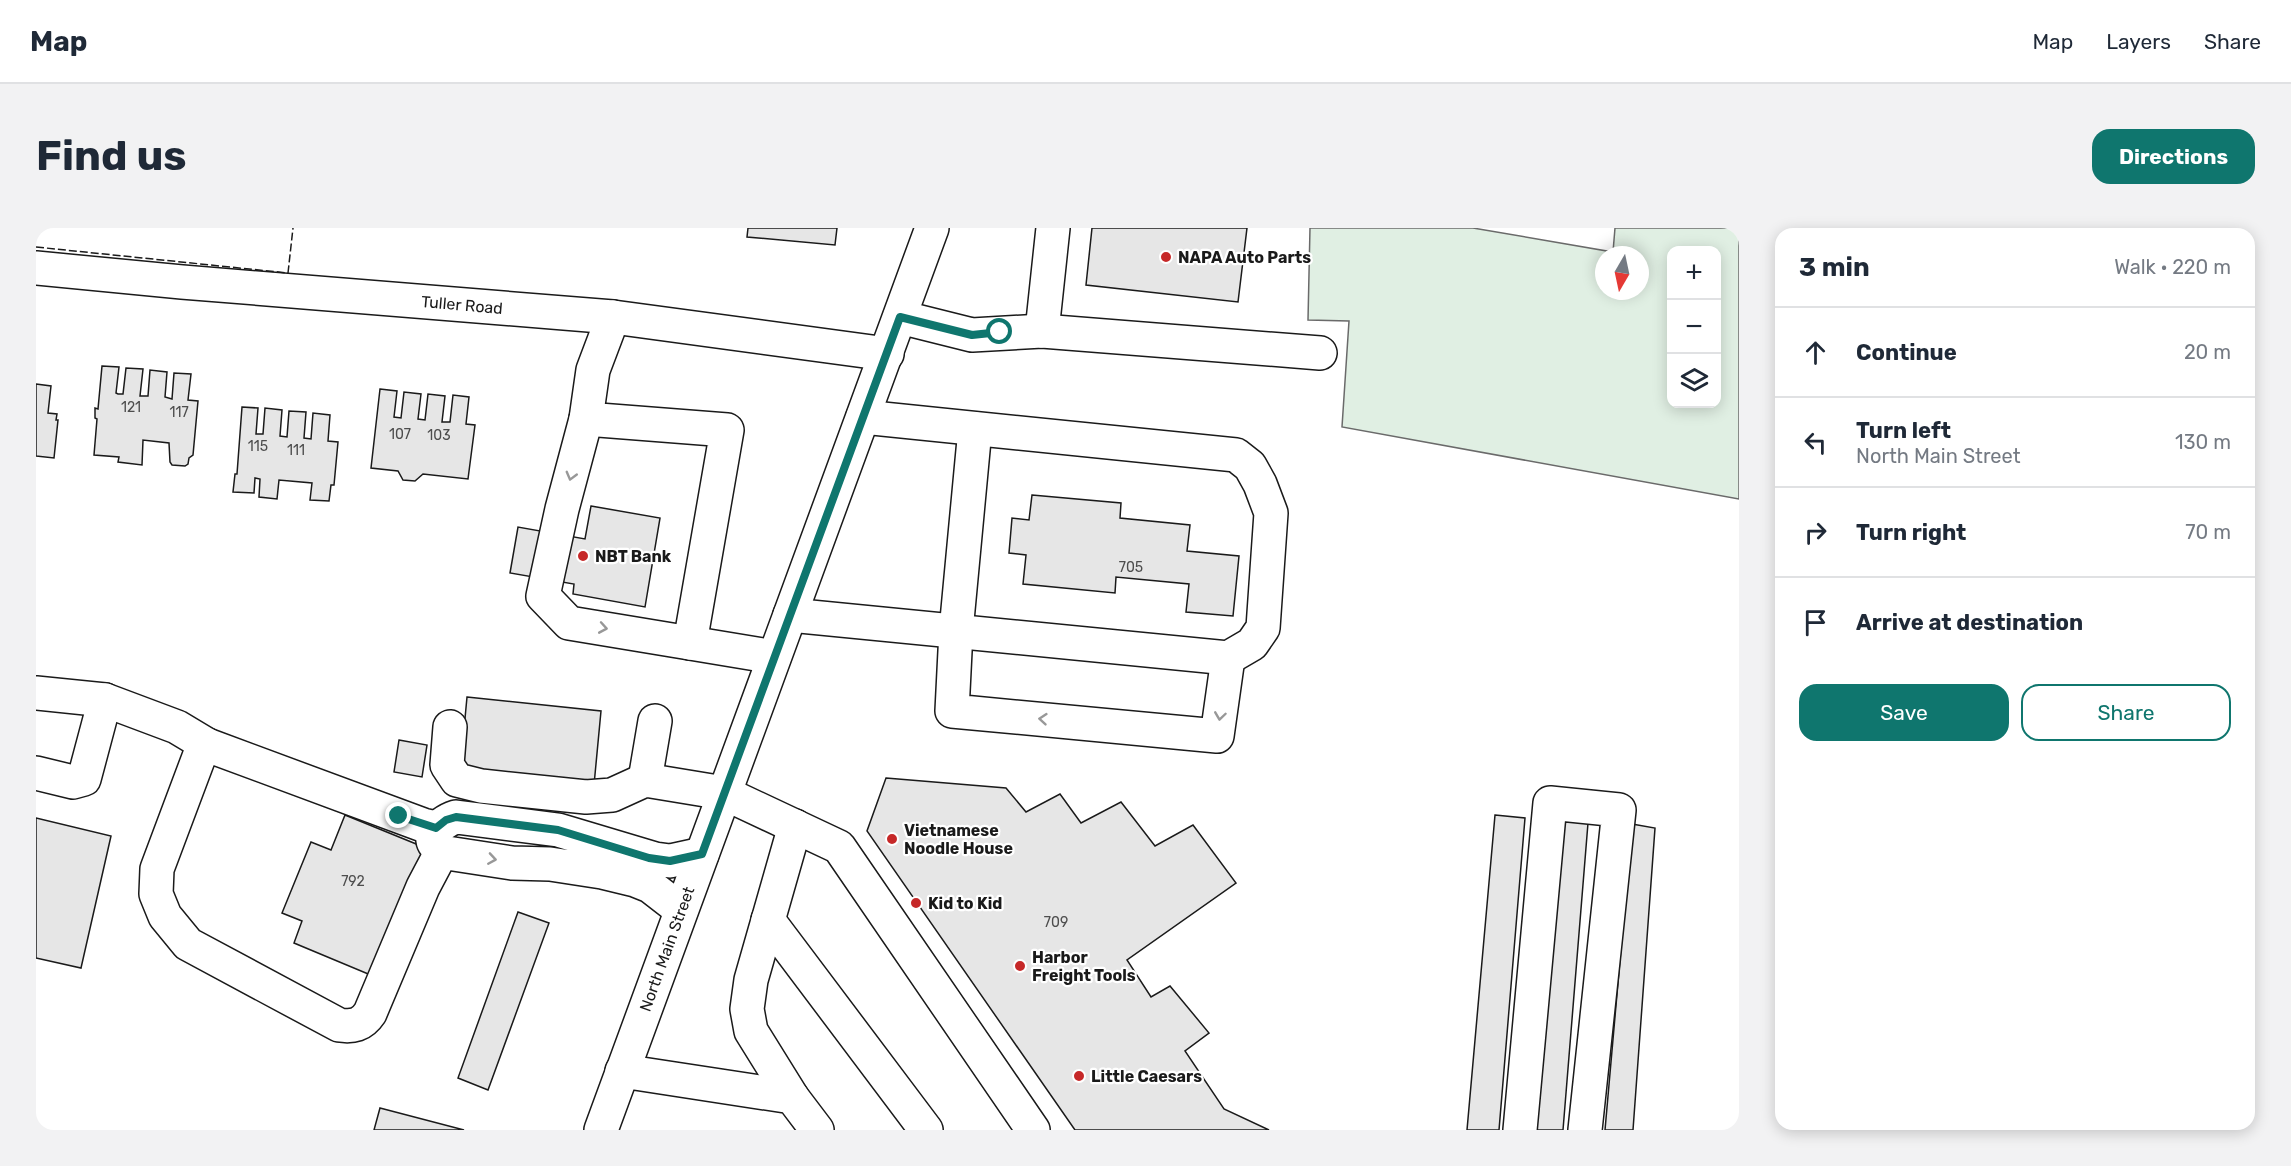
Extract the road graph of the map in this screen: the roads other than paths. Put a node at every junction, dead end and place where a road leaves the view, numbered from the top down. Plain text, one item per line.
1 (932, 228) edge
2 (1053, 228) edge
3 (36, 268) edge
4 (613, 317) junction
5 (900, 317) junction
6 (1042, 331) junction
7 (1320, 353) dead end
8 (887, 354) junction
9 (863, 417) junction
10 (586, 419) junction
11 (975, 429) junction
12 (790, 615) junction
13 (956, 631) junction
14 (690, 643) junction
15 (774, 657) junction
16 (1228, 658) junction
17 (36, 693) edge
18 (105, 700) junction
19 (655, 721) dead end
20 (450, 727) dead end
21 (207, 745) junction
22 (36, 773) edge
23 (645, 780) junction
24 (724, 793) junction
25 (795, 826) junction
26 (439, 839) junction
27 (702, 854) junction
28 (681, 910) junction
29 (768, 920) junction
30 (622, 1071) junction
31 (792, 1097) junction
32 (601, 1130) edge
33 (817, 1130) edge
34 (927, 1130) edge
35 (1033, 1130) edge
36 (1520, 1130) edge
37 (1585, 1130) edge

1 - 5 main road, North Main Street
2 - 6 main road
3 - 4 main road, Tuller Road
4 - 8 main road, Tuller Road
4 - 10 main road
5 - 6 main road
5 - 8 main road, North Main Street
6 - 7 main road
8 - 9 main road, North Main Street
9 - 11 main road
9 - 12 main road, North Main Street
10 -> 14 main road
10 - 14 main road
11 - 13 main road
11 - 16 main road
12 - 13 main road
12 - 15 main road, North Main Street
13 - 16 main road
16 -> 13 main road
14 - 15 main road
15 - 24 main road, North Main Street
17 - 18 main road
18 - 21 main road
18 - 22 main road
19 - 23 main road
20 - 23 main road
21 - 26 main road
21 - 26 main road
23 - 24 main road
24 - 25 main road
24 - 27 main road, North Main Street
25 - 29 main road
25 - 35 main road
26 - 27 main road
26 -> 28 main road
27 - 28 main road, North Main Street
28 - 30 main road, North Main Street
29 - 31 main road
29 - 34 main road
30 - 31 main road
30 - 32 main road, North Main Street
31 - 33 main road
36 - 37 main road

